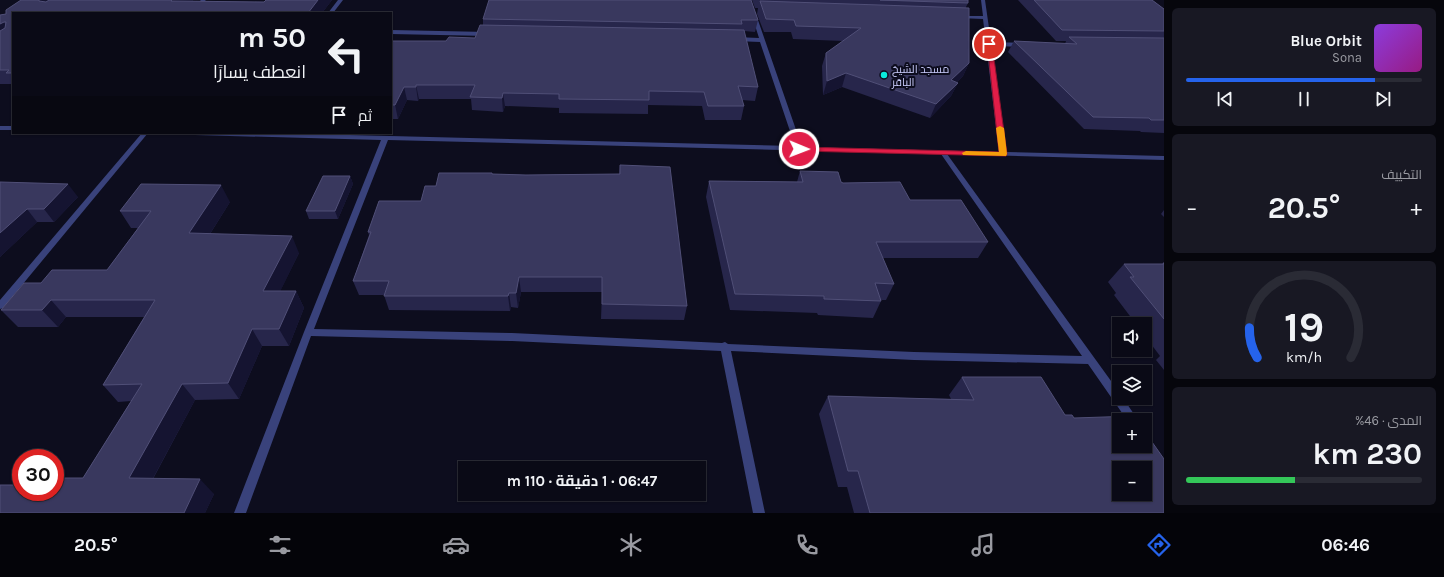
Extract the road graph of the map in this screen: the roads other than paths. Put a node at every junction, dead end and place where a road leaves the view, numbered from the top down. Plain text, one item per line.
1 (204, 0) edge
2 (341, 0) edge
3 (749, 0) edge
4 (984, 0) edge
5 (753, 10) junction
6 (760, 10) edge
7 (190, 12) edge
8 (331, 12) edge
9 (956, 17) edge
10 (986, 18) junction
11 (392, 32) edge
12 (494, 34) edge
13 (731, 39) edge
14 (762, 40) junction
15 (989, 44) junction
16 (1029, 45) edge
17 (0, 128) edge
18 (12, 128) edge
19 (144, 134) edge
20 (238, 134) edge
21 (385, 138) junction
22 (799, 149) junction
23 (943, 153) junction
24 (1003, 154) junction
25 (1164, 158) edge
26 (0, 306) edge
27 (308, 332) junction
28 (725, 346) junction
29 (1090, 360) junction
30 (1128, 413) edge
31 (240, 513) edge
32 (759, 513) edge

1 - 7 street
2 - 8 street
3 - 5 street
4 - 10 street
5 - 6 street
5 - 14 street
9 - 10 street
10 - 15 street
11 - 12 street
13 - 14 street
14 - 22 street
15 - 16 street
15 - 24 street
17 - 18 street
19 - 26 street
20 - 21 street
21 - 22 street
21 - 27 street
22 - 23 street
23 - 24 street
23 - 29 street
24 - 25 street
27 - 28 street
27 - 31 street
28 - 29 street
28 - 32 street
29 - 30 street

